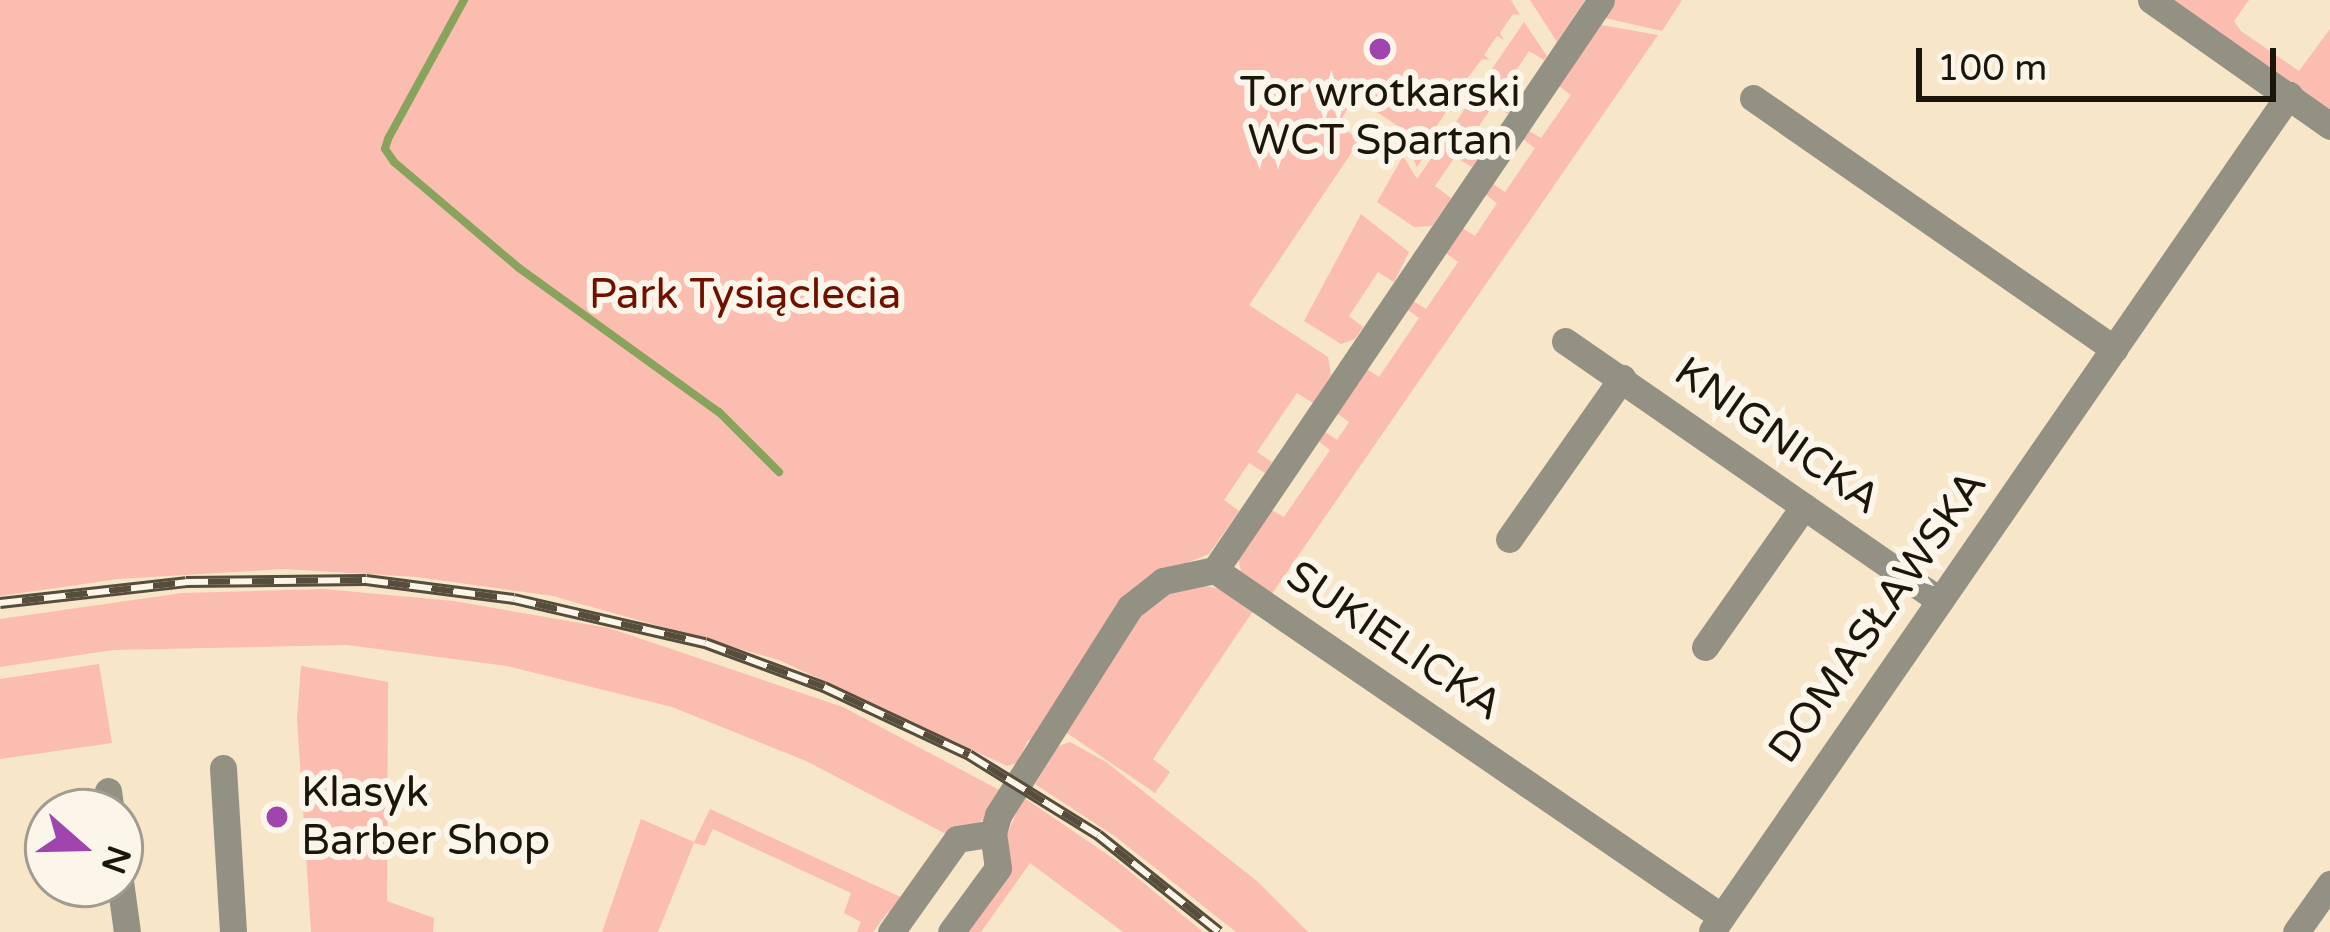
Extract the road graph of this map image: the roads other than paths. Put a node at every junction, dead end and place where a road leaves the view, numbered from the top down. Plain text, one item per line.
1 (1601, 0) edge
2 (2151, 0) edge
3 (2289, 95) junction
4 (1753, 98) dead end
5 (2330, 125) edge
6 (1564, 341) dead end
7 (2114, 349) junction
8 (1622, 378) junction
9 (1804, 506) junction
10 (1508, 539) dead end
11 (1215, 570) junction
12 (1940, 601) junction
13 (1706, 647) dead end
14 (224, 768) dead end
15 (993, 832) junction
16 (2330, 884) edge
17 (1717, 925) edge
18 (233, 932) edge
19 (891, 932) edge
20 (951, 932) edge
21 (2296, 932) edge

1 - 11 street
2 - 3 street
3 - 5 street
3 - 7 street, DOMASŁAWSKA
4 - 7 street
6 - 8 street, KNIGNICKA
7 - 12 street, DOMASŁAWSKA
8 - 9 street, KNIGNICKA
8 - 10 street
9 - 12 street, KNIGNICKA
9 - 13 street
11 - 15 street
11 - 17 street, SUKIELICKA
12 - 17 street, DOMASŁAWSKA
14 - 18 street
15 - 19 street
15 - 20 street
16 - 21 street

